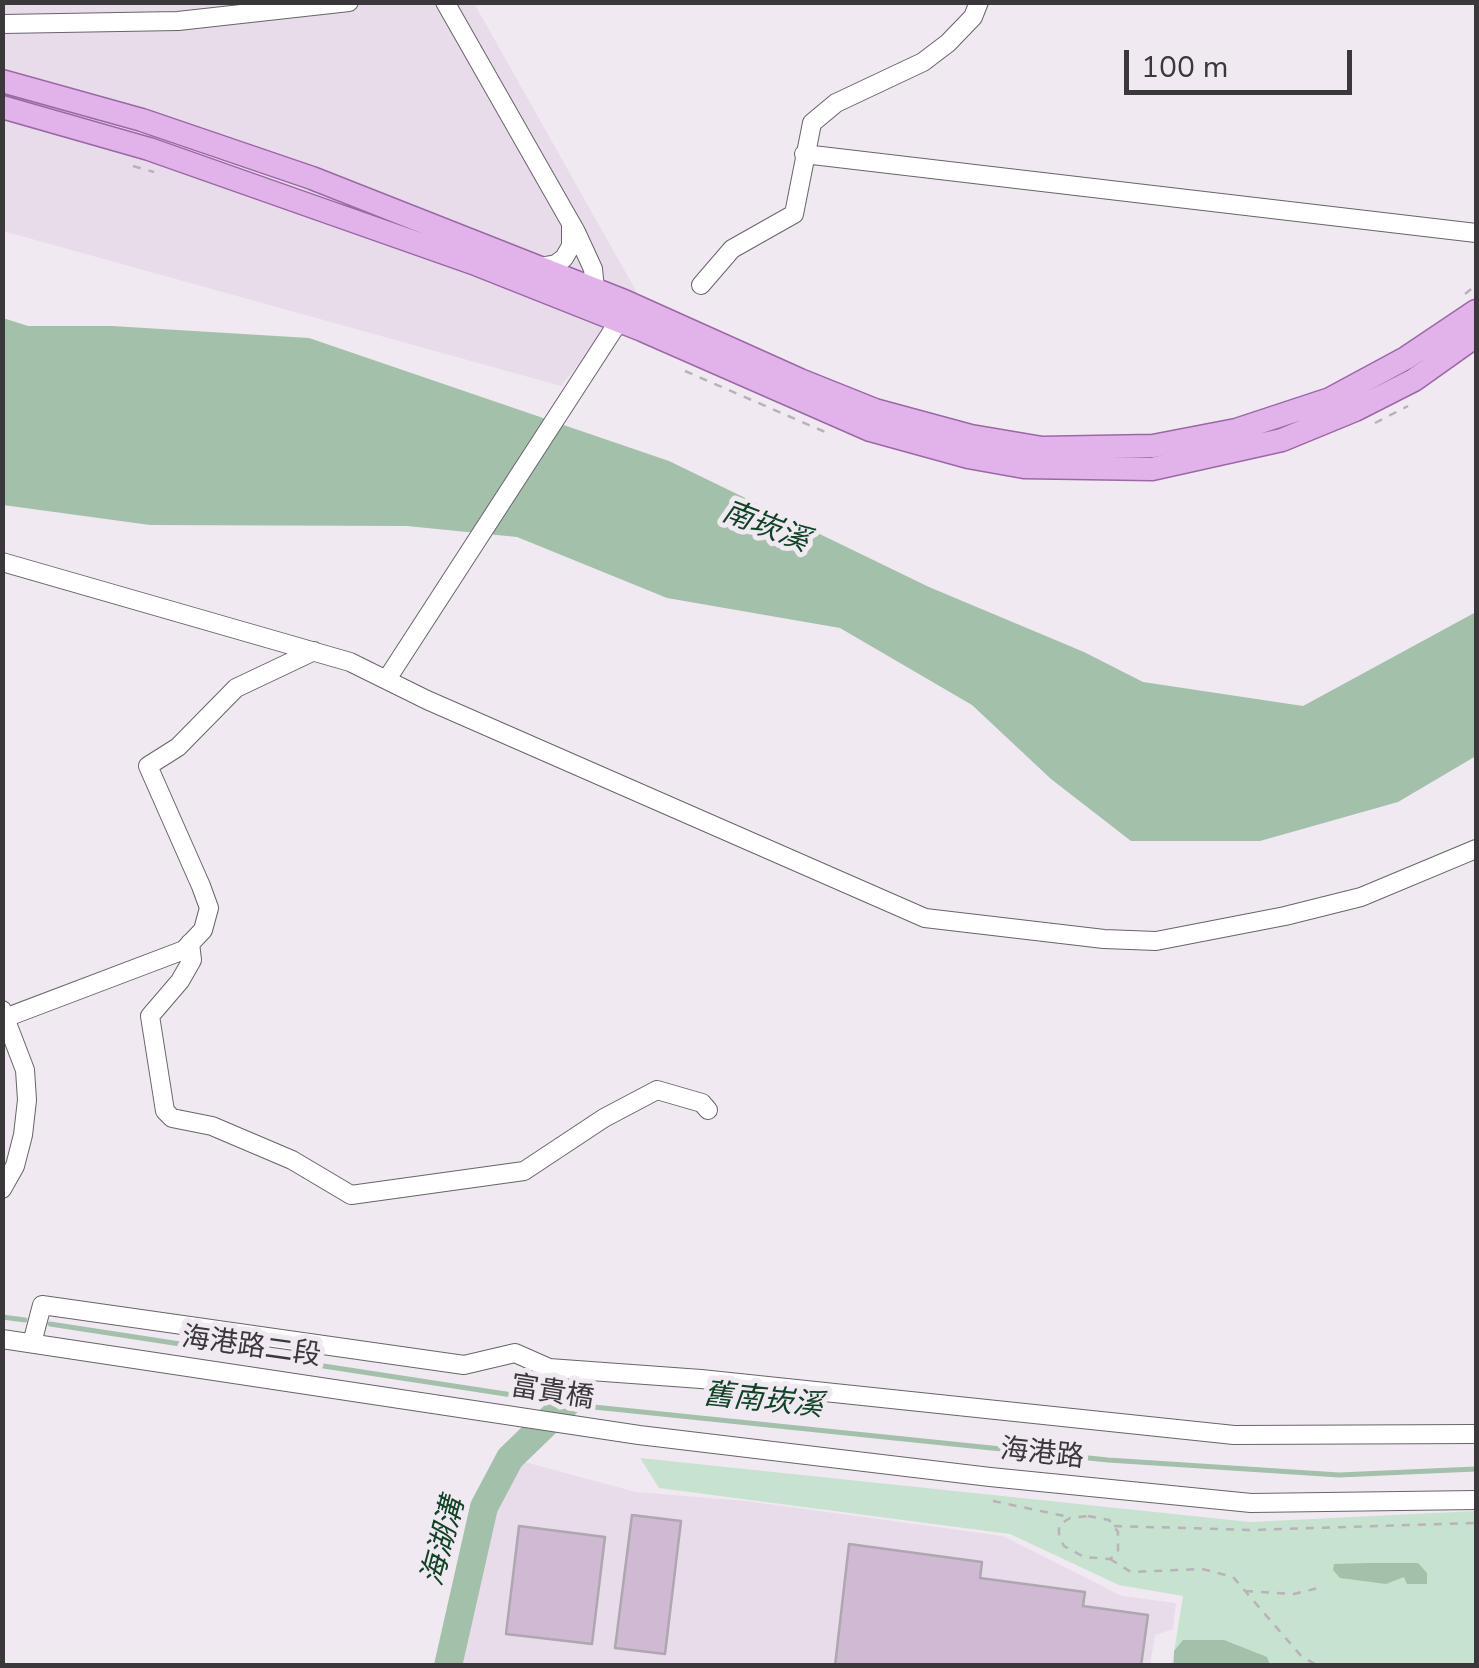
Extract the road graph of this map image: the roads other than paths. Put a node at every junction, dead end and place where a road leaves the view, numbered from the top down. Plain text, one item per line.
1 (349, 2) edge
2 (445, 2) edge
3 (979, 2) edge
4 (2, 24) edge
5 (2, 81) edge
6 (2, 107) edge
7 (804, 154) junction
8 (572, 225) junction
9 (1476, 233) edge
10 (540, 268) junction
11 (702, 285) dead end
12 (594, 289) junction
13 (1466, 307) edge
14 (622, 311) junction
15 (1476, 336) edge
16 (2, 562) edge
17 (314, 651) junction
18 (386, 680) junction
19 (1476, 849) edge
20 (190, 943) junction
21 (4, 1016) edge
22 (708, 1110) dead end
23 (2, 1189) edge
24 (2, 1339) edge
25 (32, 1344) junction
26 (492, 1412) joint
27 (604, 1430) joint
28 (1476, 1434) edge
29 (1476, 1500) edge

1 - 4 street
2 - 8 street
3 - 7 street
5 - 10 main road
6 - 14 main road
7 - 9 street
7 - 11 street
8 - 10 street
8 - 12 street
10 - 12 main road
12 - 14 main road
13 - 14 main road
14 - 15 main road
14 - 18 street
16 - 17 street
17 - 18 street
17 - 20 street
18 - 19 street
20 - 21 street
20 - 22 street
21 - 23 street
24 - 25 street, 海港路二段
25 - 26 street, 海港路二段
25 - 28 street
26 - 27 street, 富貴橋
27 - 29 street, 海港路

